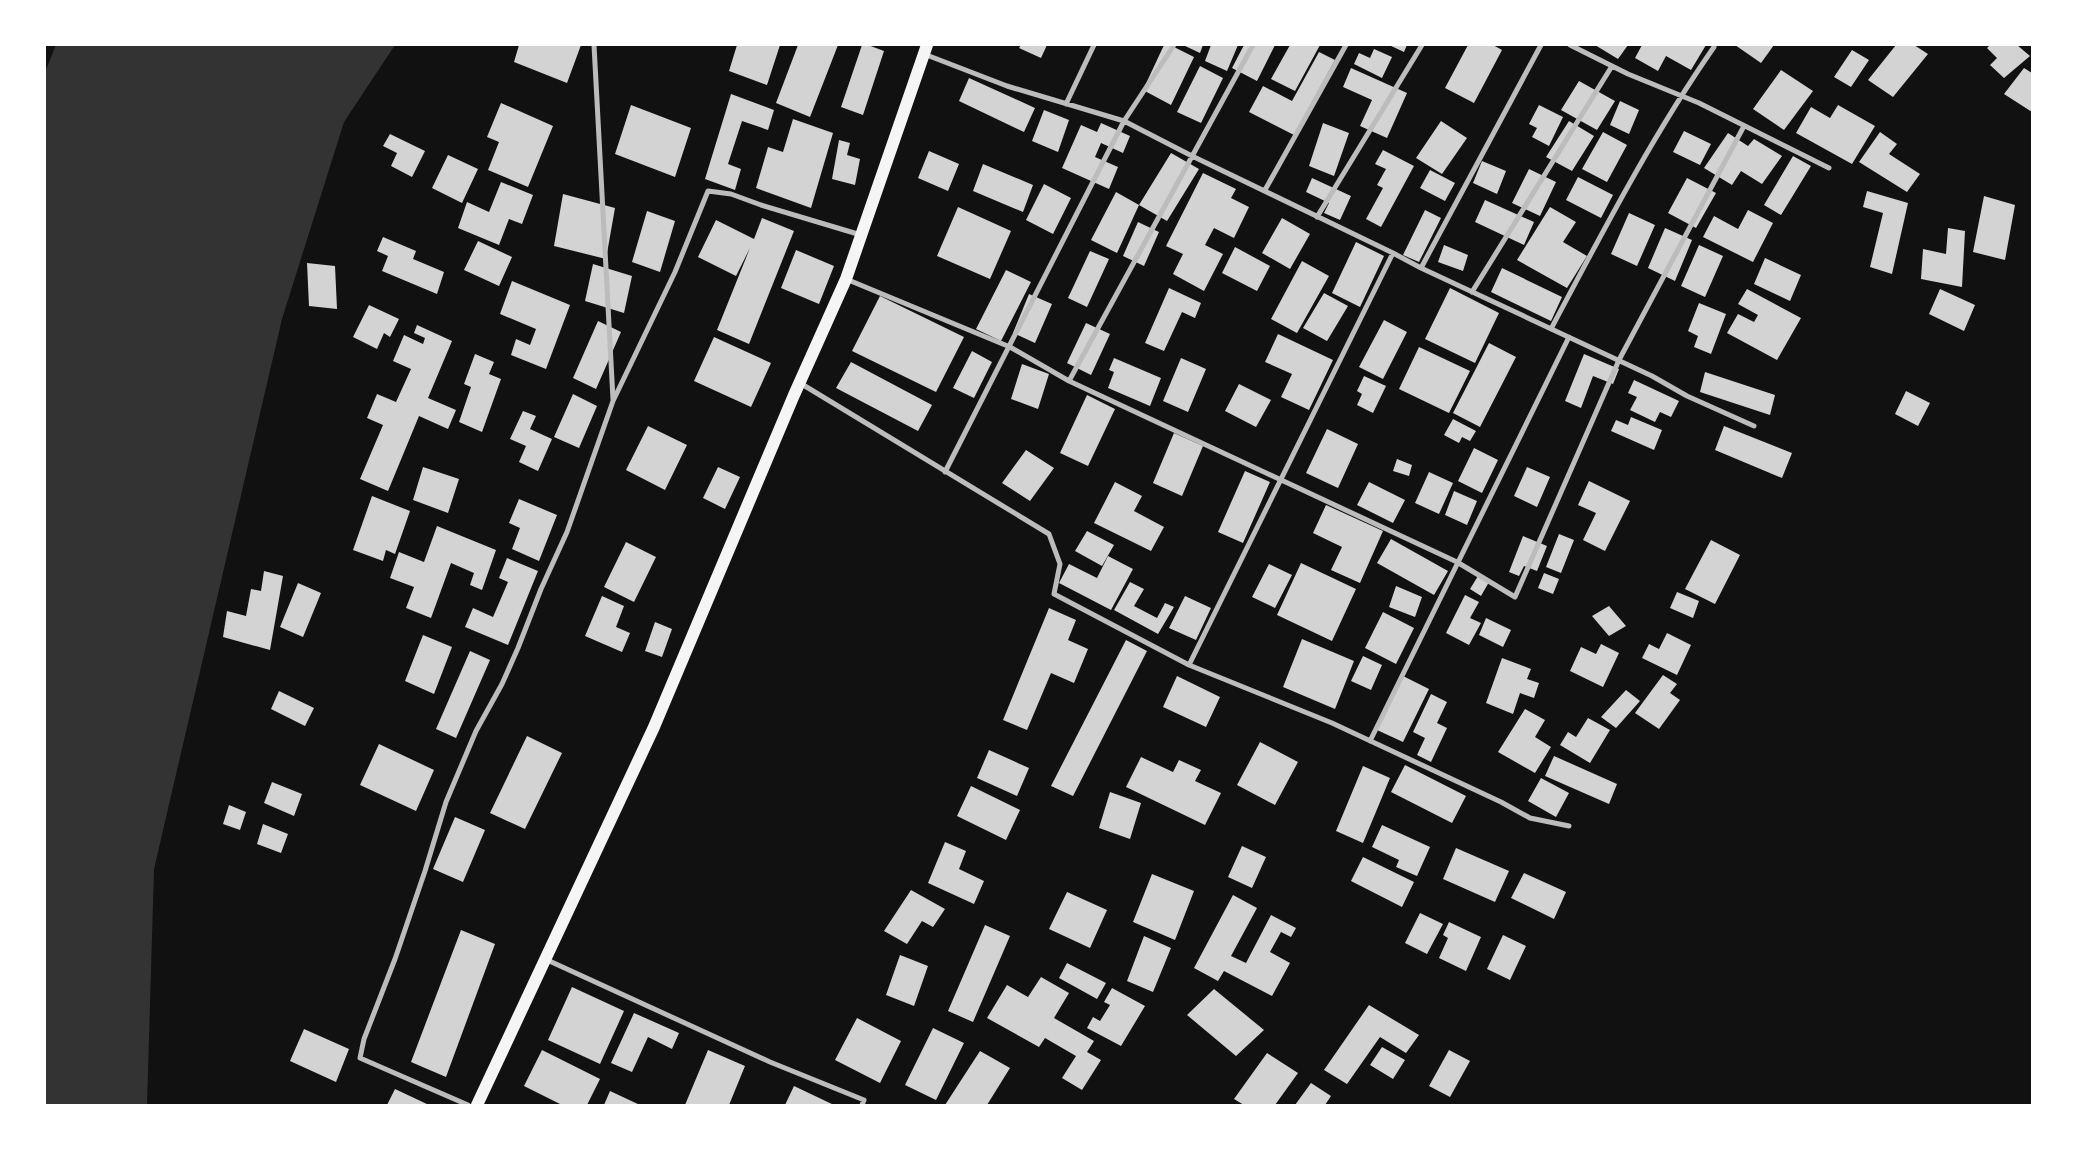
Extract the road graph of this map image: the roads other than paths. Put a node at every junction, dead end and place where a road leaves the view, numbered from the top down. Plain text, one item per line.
1 (594, 45) edge
2 (1094, 45) edge
3 (1174, 45) edge
4 (1253, 45) edge
5 (1346, 45) edge
6 (1422, 45) edge
7 (1541, 45) edge
8 (1570, 45) edge
9 (1714, 47) dead end
10 (926, 49) edge
11 (1612, 66) junction
12 (1680, 95) junction
13 (1066, 104) junction
14 (1124, 121) junction
15 (1744, 126) junction
16 (1192, 156) junction
17 (1829, 168) dead end
18 (1265, 190) junction
19 (1317, 217) junction
20 (861, 235) junction
21 (1393, 252) junction
22 (1421, 268) junction
23 (846, 279) junction
24 (1472, 292) junction
25 (1551, 329) junction
26 (1569, 338) junction
27 (1010, 347) junction
28 (1620, 360) junction
29 (1069, 381) junction
30 (799, 383) junction
31 (613, 401) junction
32 (1754, 426) dead end
33 (945, 472) junction
34 (1280, 480) junction
35 (1457, 562) junction
36 (1189, 665) junction
37 (1370, 741) junction
38 (1569, 826) dead end
39 (545, 959) junction
40 (468, 1105) edge
41 (477, 1105) edge
42 (862, 1105) edge

1 - 31 street
2 - 13 street
3 - 14 street
4 - 16 street
5 - 18 street
6 - 19 street
7 - 22 street
8 - 11 street
9 - 12 street
10 - 13 street
10 - 20 main road
11 - 12 street
11 - 24 street
12 - 15 street
12 - 25 street
13 - 14 street
14 - 16 street
14 - 27 street
15 - 17 street
15 - 28 street
16 - 18 street
16 - 29 street
18 - 19 street
19 - 21 street
20 - 23 main road
20 - 31 street
21 - 22 street
21 - 34 street
22 - 24 street
23 - 27 street
23 - 30 main road
24 - 25 street
25 - 26 street
26 - 28 street
26 - 35 street
27 - 29 street
27 - 33 street
28 - 32 street
28 - 35 street
29 - 34 street
30 - 33 street
30 - 39 main road
31 - 40 street
33 - 36 street
34 - 35 street
34 - 36 street
35 - 37 street
36 - 37 street
37 - 38 street
39 - 41 main road
39 - 42 street

